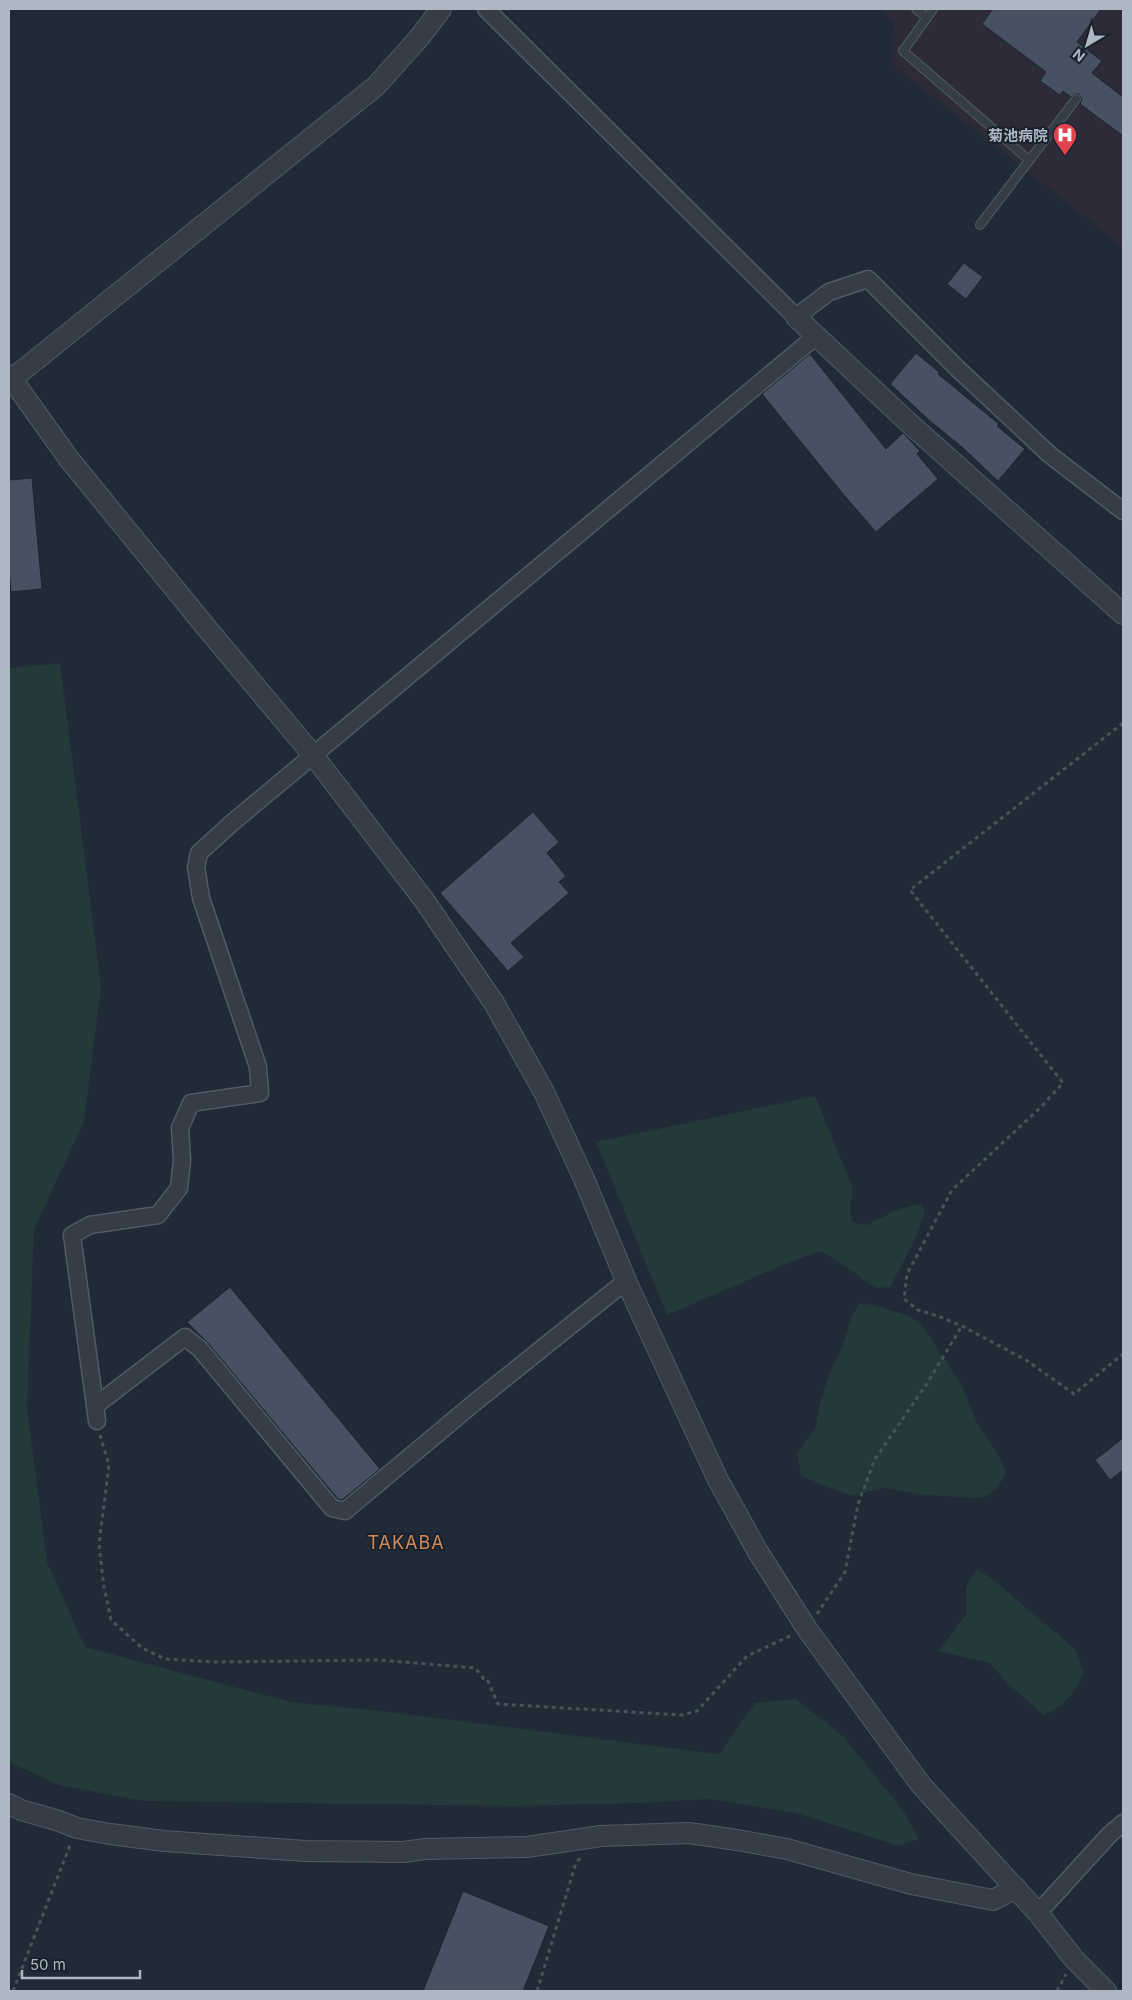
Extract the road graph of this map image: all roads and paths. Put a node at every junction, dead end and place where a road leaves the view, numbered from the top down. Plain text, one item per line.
1 (441, 9) edge
2 (486, 9) edge
3 (916, 9) edge
4 (933, 9) edge
5 (927, 18) junction
6 (1076, 99) dead end
7 (1029, 160) junction
8 (980, 225) dead end
9 (796, 317) junction
10 (815, 337) junction
11 (10, 377) edge
12 (1123, 511) edge
13 (1123, 614) edge
14 (1123, 723) edge
15 (313, 755) junction
16 (626, 1281) junction
17 (962, 1326) junction
18 (1123, 1354) edge
19 (96, 1413) junction
20 (806, 1629) junction
21 (9, 1804) edge
22 (1123, 1823) edge
23 (77, 1828) junction
24 (582, 1856) dead end
25 (1016, 1888) junction
26 (1038, 1912) junction
27 (12, 1991) edge
28 (537, 1991) edge
29 (1106, 1991) edge

1 - 11 street
2 - 9 street
3 - 5 lane
4 - 5 lane
5 - 7 lane
6 - 7 lane
7 - 8 lane
9 - 10 street
9 - 12 street
10 - 13 street
10 - 15 street
11 - 15 street
14 - 17 path
15 - 16 street
15 - 19 street
16 - 19 street
16 - 20 street
17 - 18 path
17 - 20 path
19 - 20 path
20 - 25 street
21 - 23 street
22 - 26 street
23 - 25 street
23 - 27 path
24 - 28 path
25 - 26 street
26 - 29 street

